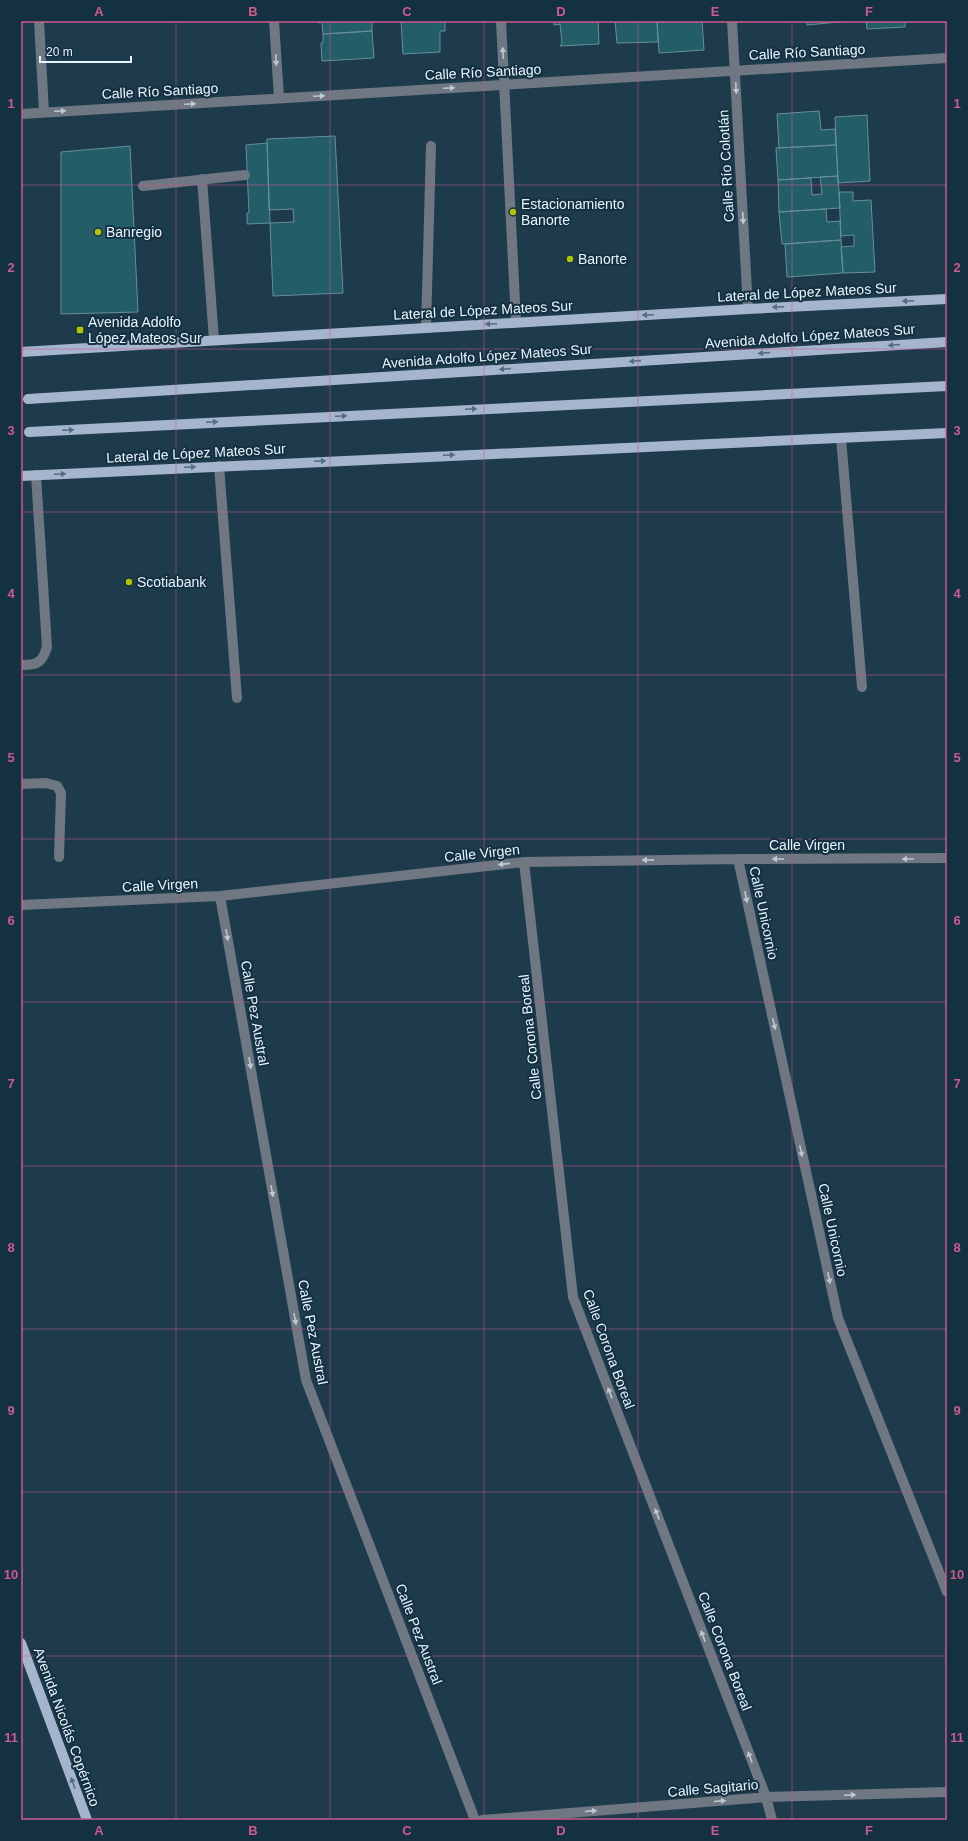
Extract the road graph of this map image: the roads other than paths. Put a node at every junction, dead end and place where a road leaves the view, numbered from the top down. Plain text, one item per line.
1 (39, 21) edge
2 (274, 21) edge
3 (501, 21) edge
4 (732, 21) edge
5 (947, 58) edge
6 (735, 71) junction
7 (504, 85) junction
8 (278, 98) junction
9 (44, 112) junction
10 (21, 114) edge
11 (431, 146) dead end
12 (245, 174) dead end
13 (202, 179) junction
14 (143, 186) dead end
15 (947, 299) edge
16 (748, 309) junction
17 (516, 322) junction
18 (426, 328) junction
19 (214, 340) junction
20 (947, 342) edge
21 (21, 352) edge
22 (947, 386) edge
23 (28, 399) dead end
24 (29, 432) dead end
25 (947, 433) edge
26 (841, 438) junction
27 (219, 466) junction
28 (26, 474) edge
29 (21, 665) edge
30 (862, 687) dead end
31 (237, 698) dead end
32 (21, 784) edge
33 (59, 857) dead end
34 (947, 858) edge
35 (738, 859) junction
36 (524, 862) junction
37 (220, 896) junction
38 (21, 905) edge
39 (947, 1592) edge
40 (21, 1643) edge
41 (947, 1792) edge
42 (766, 1797) junction
43 (87, 1820) edge
44 (475, 1820) edge
45 (482, 1820) edge
46 (772, 1820) edge

1 - 9 street
2 -> 8 street
7 -> 3 street
4 - 6 street, Calle Río Colotlán
5 - 6 street, Calle Río Santiago
6 - 7 street, Calle Río Santiago
6 -> 16 street, Calle Río Colotlán
8 -> 7 street, Calle Río Santiago
7 - 17 street
9 -> 8 street, Calle Río Santiago
9 - 10 street, Calle Río Santiago
11 - 18 street
12 - 13 street
13 - 14 street
13 - 19 street
15 -> 16 main road, Lateral de López Mateos Sur
16 -> 17 main road, Lateral de López Mateos Sur
17 -> 18 main road, Lateral de López Mateos Sur
18 - 19 main road, Lateral de López Mateos Sur
19 - 21 main road, Lateral de López Mateos Sur
20 -> 23 main road, Avenida Adolfo López Mateos Sur
24 -> 22 main road
25 - 26 main road, Lateral de López Mateos Sur
27 -> 26 main road, Lateral de López Mateos Sur
26 - 30 street
28 -> 27 main road, Lateral de López Mateos Sur
27 - 31 street
28 - 29 street
32 - 33 street
34 -> 35 street, Calle Virgen
35 -> 36 street, Calle Virgen
35 -> 39 street, Calle Unicornio
36 -> 37 street, Calle Virgen
42 -> 36 street, Calle Corona Boreal
37 - 38 street, Calle Virgen
37 -> 44 street, Calle Pez Austral
43 -> 40 main road, Avenida Nicolás Copérnico
42 -> 41 street, Calle Sagitario
45 -> 42 street, Calle Sagitario
42 - 46 street, Calle Corona Boreal

